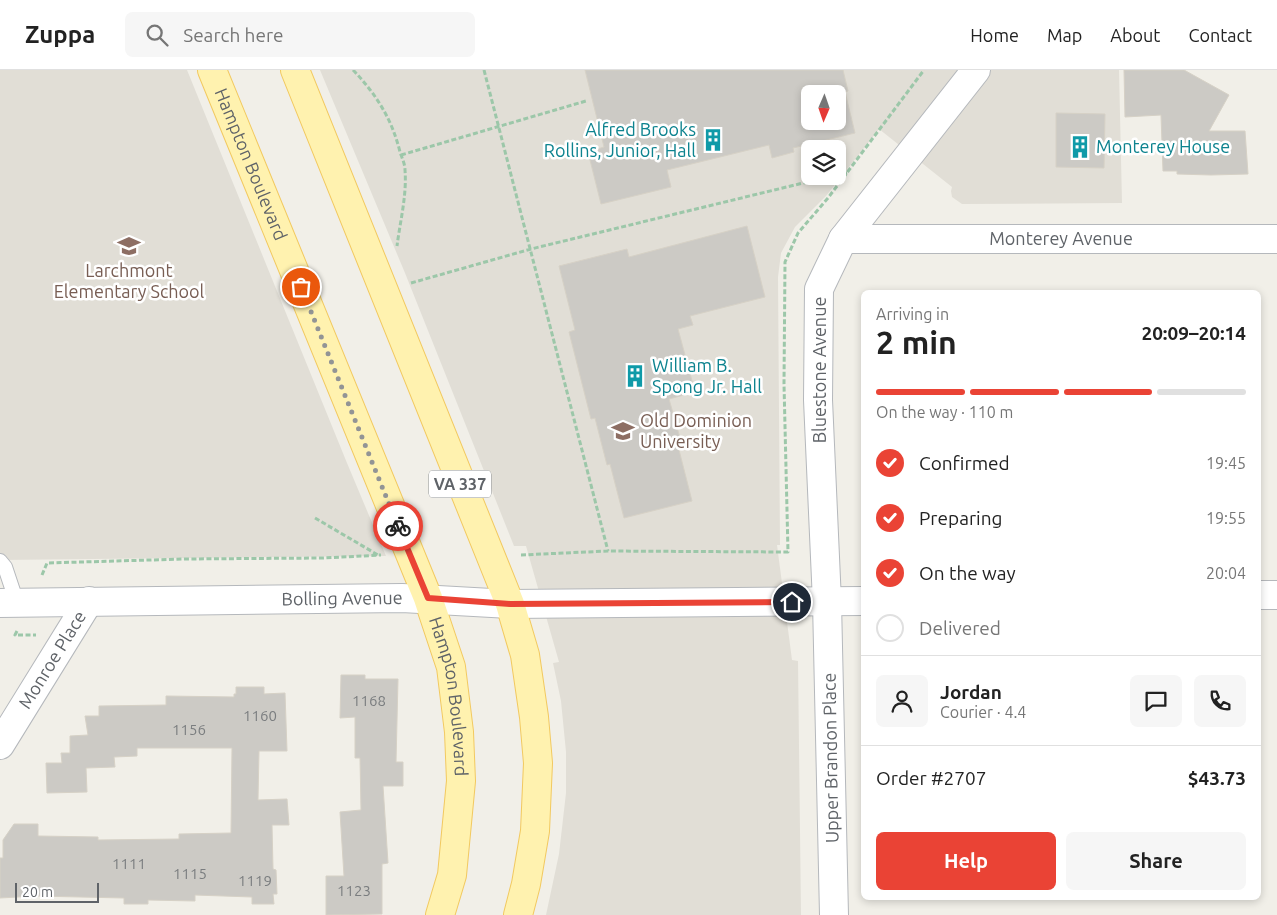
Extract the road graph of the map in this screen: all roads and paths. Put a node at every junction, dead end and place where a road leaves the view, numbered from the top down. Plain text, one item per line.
1 (212, 70) edge
2 (295, 70) edge
3 (353, 70) edge
4 (484, 70) edge
5 (976, 70) edge
6 (586, 101) dead end
7 (499, 126) junction
8 (401, 155) junction
9 (801, 184) edge
10 (843, 239) junction
11 (1277, 239) edge
12 (531, 250) junction
13 (396, 251) dead end
14 (404, 285) dead end
15 (315, 518) dead end
16 (382, 549) dead end
17 (608, 552) junction
18 (788, 552) dead end
19 (517, 555) dead end
20 (381, 556) junction
21 (0, 561) edge
22 (1277, 595) edge
23 (1261, 596) edge
24 (428, 598) junction
25 (89, 601) junction
26 (861, 601) edge
27 (827, 602) junction
28 (16, 603) edge
29 (510, 604) junction
30 (69, 634) junction
31 (0, 745) edge
32 (440, 915) edge
33 (518, 915) edge
34 (834, 915) edge

1 - 24 main road, Hampton Boulevard
2 - 29 main road, VA 337
3 - 8 path
4 - 7 path
5 - 10 street, Bluestone Avenue
6 - 7 path
7 - 8 path
7 - 12 path
8 - 13 path
9 - 12 path
10 - 11 street, Monterey Avenue
10 - 27 street, Bluestone Avenue
12 - 14 path
12 - 17 path
15 - 20 path
16 - 20 path
17 - 18 path
17 - 19 path
20 - 28 path
21 - 28 lane
22 - 23 street
24 - 25 street, Bolling Avenue
24 - 29 street, Bolling Avenue
24 - 32 main road, Hampton Boulevard
25 - 28 street, Bolling Avenue
25 - 30 street, Monroe Place
26 - 27 street, Bolling Avenue
27 - 29 street, Bolling Avenue
27 - 34 street, Upper Brandon Place
28 - 30 path
29 - 33 main road, VA 337
30 - 31 street, Monroe Place

